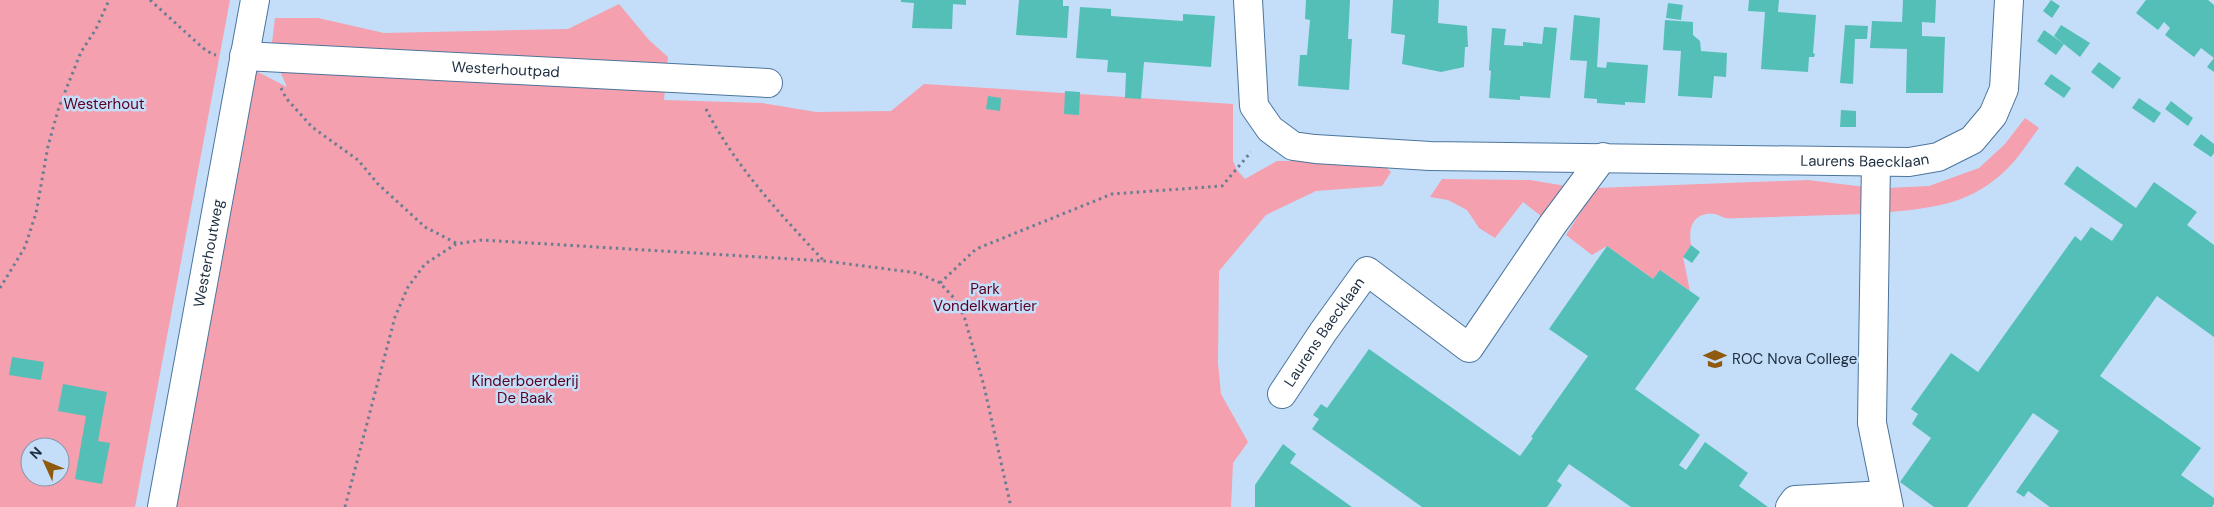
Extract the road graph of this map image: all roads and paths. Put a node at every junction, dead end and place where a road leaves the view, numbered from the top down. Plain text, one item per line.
1 (109, 0) edge
2 (150, 0) edge
3 (255, 0) edge
4 (1248, 0) edge
5 (2009, 0) edge
6 (256, 57) junction
7 (690, 79) junction
8 (768, 82) dead end
9 (1270, 129) junction
10 (1603, 157) junction
11 (1876, 162) junction
12 (456, 244) junction
13 (825, 261) junction
14 (940, 283) junction
15 (0, 288) edge
16 (1282, 394) dead end
17 (1887, 501) edge
18 (162, 507) edge
19 (345, 507) edge
20 (1011, 507) edge
21 (1790, 507) edge

1 - 15 path
2 - 6 path
3 - 6 street, Westerhoutweg
4 - 9 street, Laurens Baecklaan
5 - 11 street, Laurens Baecklaan
6 - 7 street, Westerhoutpad
6 - 12 path
6 - 18 street, Westerhoutweg
7 - 8 street, Westerhoutpad
7 - 13 path
9 - 10 street, Laurens Baecklaan
9 - 14 path
10 - 11 street, Laurens Baecklaan
10 - 16 street, Laurens Baecklaan
11 - 17 street
12 - 13 path
12 - 19 path
13 - 14 path
14 - 20 path
17 - 21 street

